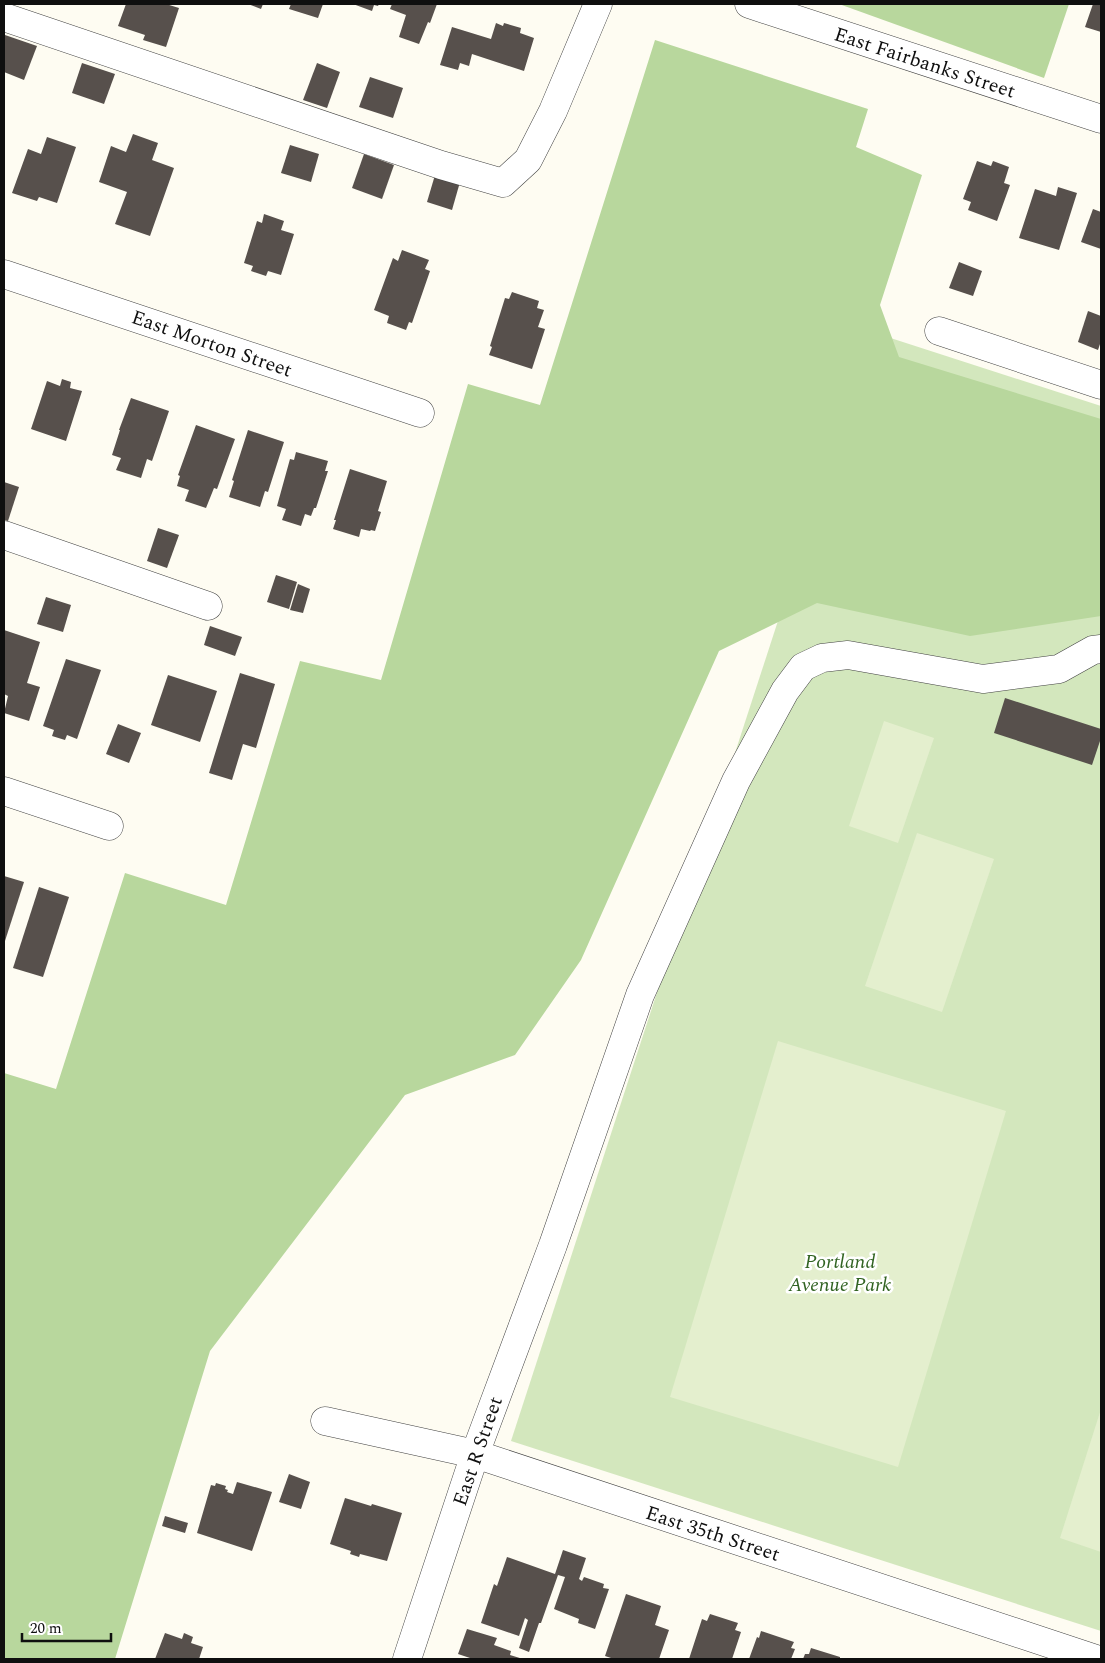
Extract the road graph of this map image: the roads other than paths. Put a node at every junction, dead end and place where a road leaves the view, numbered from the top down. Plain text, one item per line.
1 (598, 4) edge
2 (750, 4) edge
3 (4, 17) edge
4 (1101, 120) edge
5 (4, 274) edge
6 (940, 331) dead end
7 (1101, 385) edge
8 (420, 413) dead end
9 (4, 535) edge
10 (208, 606) dead end
11 (1101, 649) edge
12 (4, 791) edge
13 (108, 826) dead end
14 (325, 1421) dead end
15 (474, 1454) junction
16 (407, 1659) edge
17 (1096, 1659) edge

1 - 3 street
2 - 4 street, East Fairbanks Street
5 - 8 street, East Morton Street
6 - 7 street
9 - 10 street
11 - 15 street, East R Street
12 - 13 street
14 - 15 street, East 35th Street
15 - 16 street, East R Street
15 - 17 street, East 35th Street

